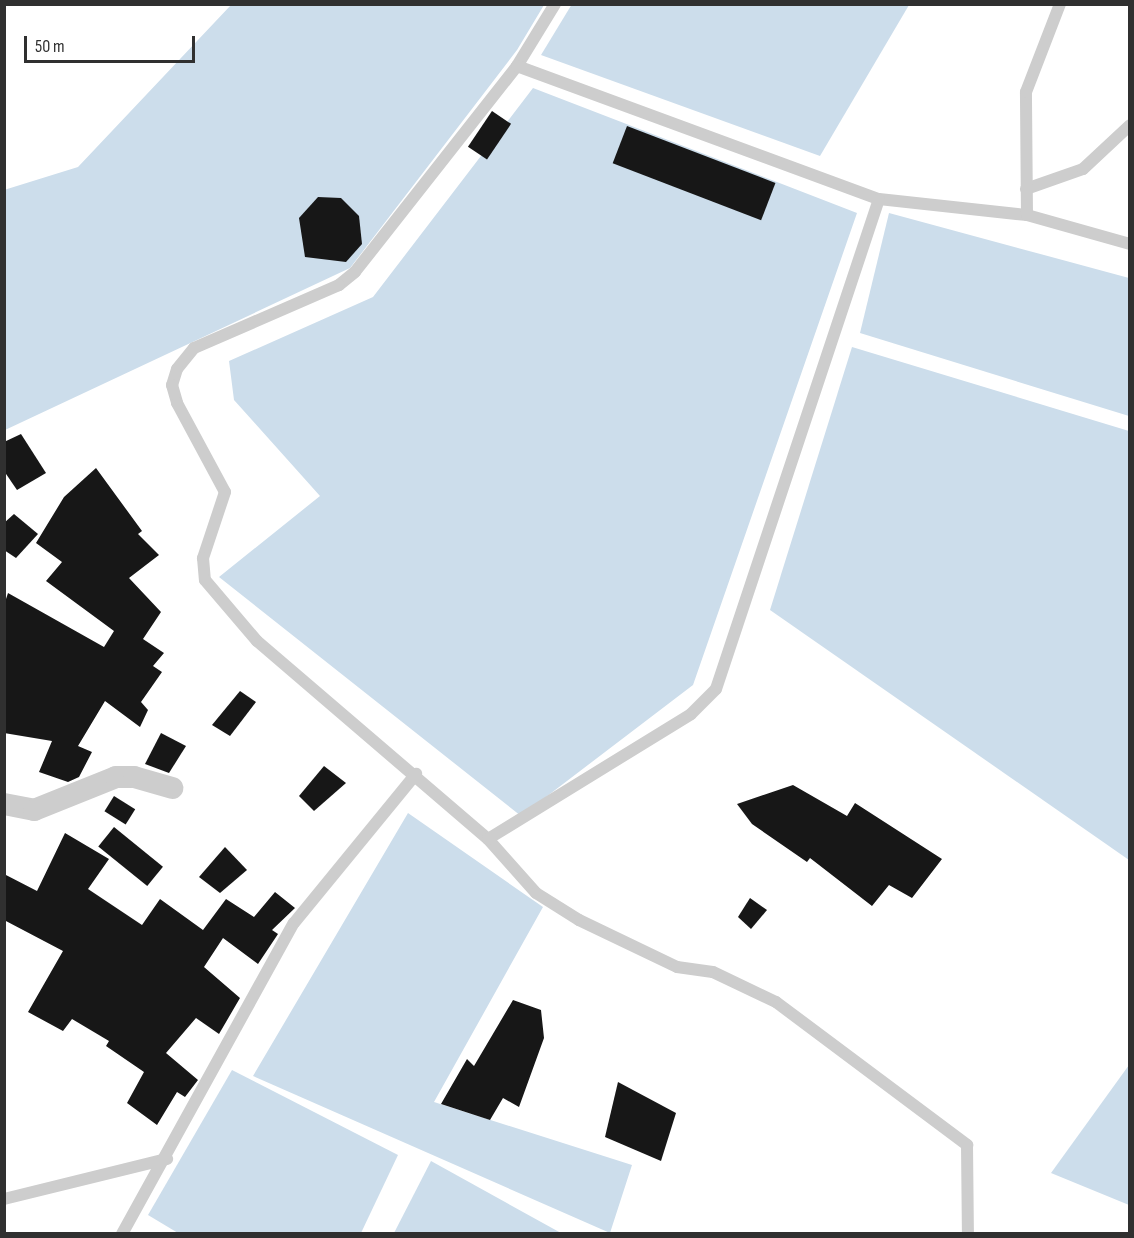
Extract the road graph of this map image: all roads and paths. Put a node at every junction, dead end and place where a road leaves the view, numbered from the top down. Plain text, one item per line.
1 (555, 4) edge
2 (1060, 4) edge
3 (517, 66) junction
4 (1130, 125) edge
5 (1026, 189) junction
6 (879, 199) junction
7 (1027, 216) junction
8 (1130, 244) edge
9 (416, 774) junction
10 (172, 788) dead end
11 (4, 804) edge
12 (488, 839) junction
13 (167, 1159) junction
14 (4, 1199) edge
15 (122, 1233) edge
16 (968, 1233) edge

1 - 3 lane
2 - 5 lane
3 - 6 lane
3 - 9 lane
4 - 5 lane
5 - 7 lane
6 - 7 lane
6 - 12 lane
7 - 8 lane
9 - 12 lane
9 - 13 lane
10 - 11 street
12 - 16 lane
13 - 14 lane
13 - 15 lane

